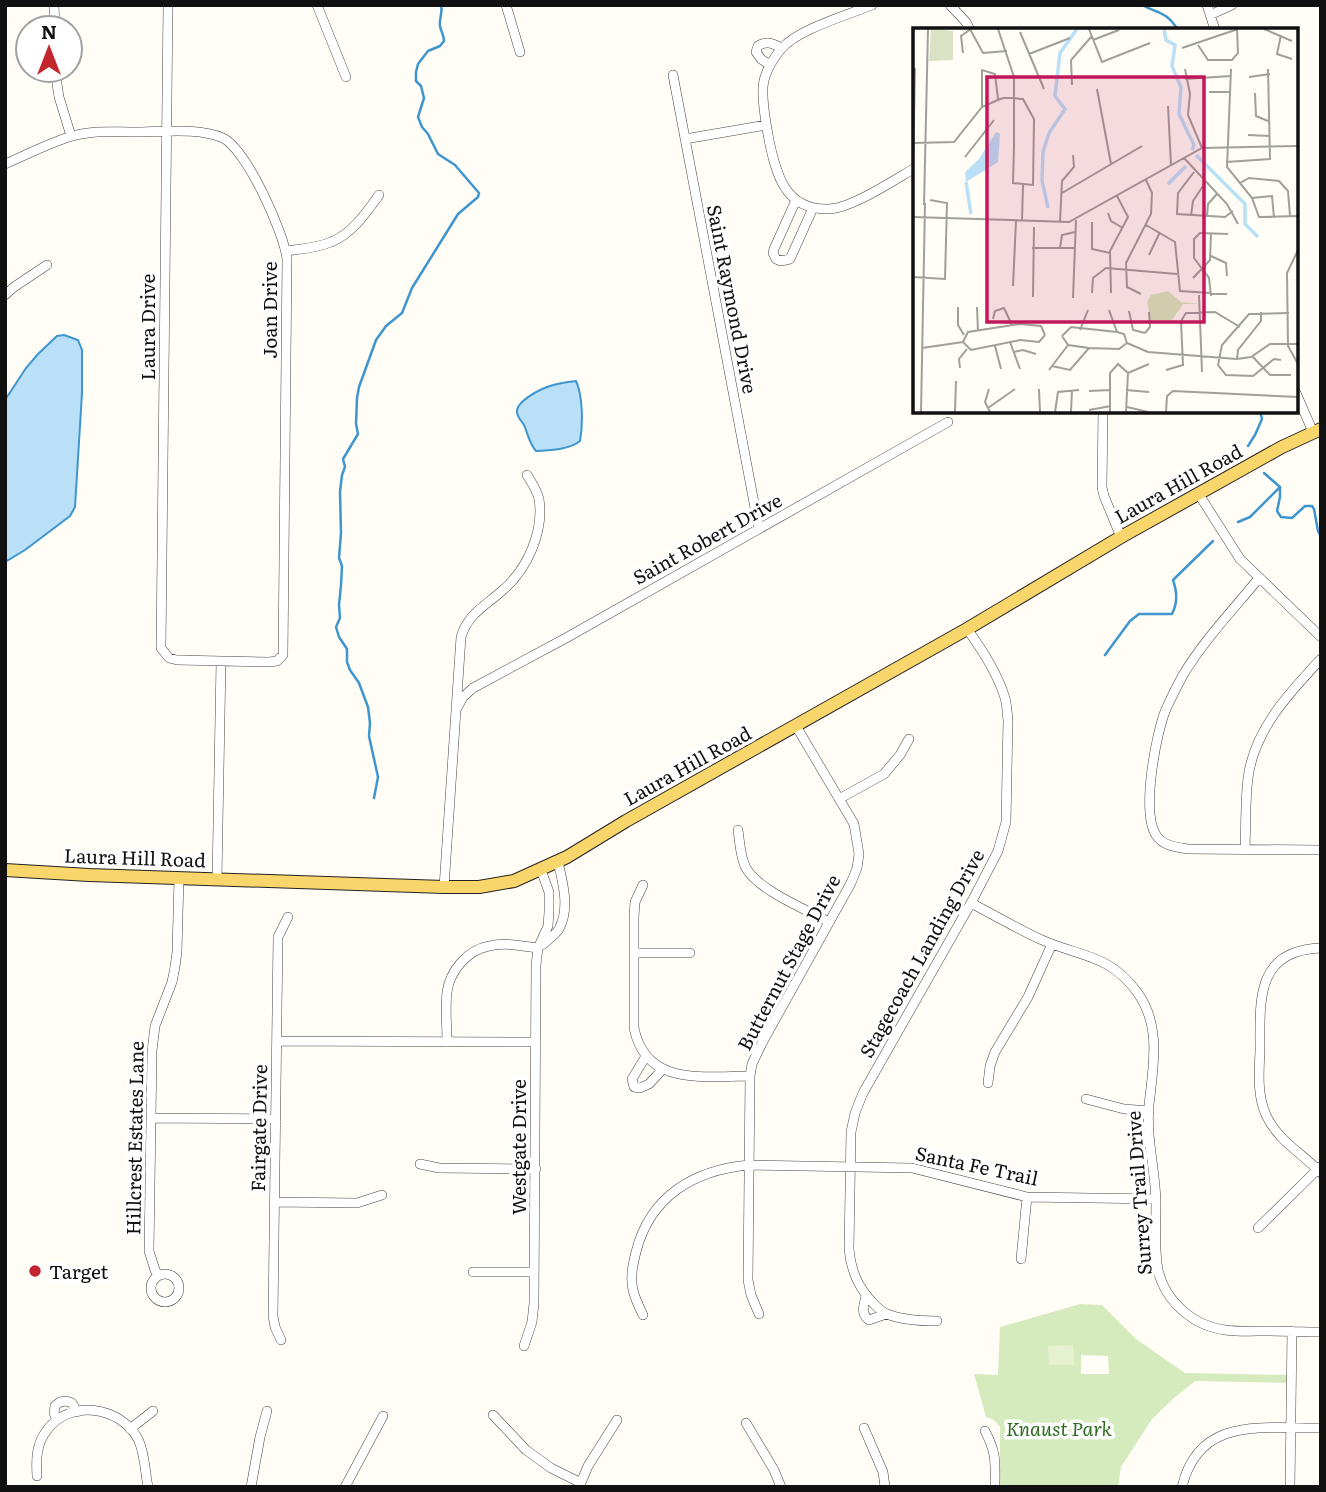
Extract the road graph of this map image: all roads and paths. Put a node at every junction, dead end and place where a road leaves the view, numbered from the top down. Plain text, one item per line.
1 (168, 5) edge
2 (317, 5) edge
3 (506, 5) edge
4 (872, 5) edge
5 (950, 5) edge
6 (1232, 5) edge
7 (1208, 10) edge
8 (969, 28) edge
9 (1214, 28) edge
10 (782, 48) junction
11 (520, 51) dead end
12 (770, 65) junction
13 (673, 75) dead end
14 (346, 76) dead end
15 (57, 84) edge
16 (766, 125) junction
17 (166, 132) junction
18 (71, 136) junction
19 (685, 139) junction
20 (5, 164) edge
21 (913, 170) edge
22 (379, 195) dead end
23 (796, 200) junction
24 (813, 208) junction
25 (286, 251) junction
26 (47, 265) dead end
27 (5, 295) edge
28 (1298, 397) edge
29 (1102, 413) edge
30 (948, 422) dead end
31 (1317, 430) edge
32 (527, 475) dead end
33 (1198, 493) junction
34 (759, 530) junction
35 (1121, 537) junction
36 (1259, 578) junction
37 (967, 629) junction
38 (1321, 636) edge
39 (1321, 659) edge
40 (221, 662) junction
41 (459, 666) junction
42 (481, 683) junction
43 (457, 708) junction
44 (796, 726) junction
45 (909, 739) dead end
46 (839, 799) junction
47 (738, 830) dead end
48 (1245, 849) junction
49 (1321, 850) edge
50 (558, 862) junction
51 (5, 870) edge
52 (541, 870) junction
53 (179, 878) junction
54 (217, 879) junction
55 (643, 885) dead end
56 (444, 887) junction
57 (971, 903) junction
58 (288, 917) dead end
59 (829, 922) junction
60 (1052, 944) junction
61 (538, 948) junction
62 (1321, 948) edge
63 (634, 953) junction
64 (690, 953) dead end
65 (277, 1041) junction
66 (447, 1042) junction
67 (536, 1042) junction
68 (646, 1056) junction
69 (662, 1070) junction
70 (750, 1076) junction
71 (988, 1083) dead end
72 (1086, 1099) dead end
73 (1149, 1111) junction
74 (151, 1118) junction
75 (276, 1119) junction
76 (420, 1164) dead end
77 (749, 1165) junction
78 (850, 1167) junction
79 (536, 1169) junction
80 (1320, 1170) edge
81 (382, 1195) dead end
82 (1027, 1197) junction
83 (1156, 1199) junction
84 (275, 1202) junction
85 (1258, 1228) dead end
86 (1021, 1259) dead end
87 (473, 1272) dead end
88 (534, 1272) junction
89 (158, 1276) dead end
90 (866, 1296) junction
91 (759, 1314) dead end
92 (886, 1314) junction
93 (643, 1315) dead end
94 (937, 1321) dead end
95 (1292, 1331) junction
96 (1321, 1332) edge
97 (281, 1340) dead end
98 (524, 1346) dead end
99 (153, 1411) dead end
100 (267, 1411) dead end
101 (77, 1412) junction
102 (493, 1415) dead end
103 (383, 1416) dead end
104 (57, 1420) junction
105 (617, 1420) dead end
106 (746, 1423) dead end
107 (864, 1428) dead end
108 (1321, 1428) edge
109 (130, 1429) junction
110 (1290, 1429) junction
111 (985, 1431) dead end
112 (37, 1476) dead end
113 (580, 1485) edge
114 (148, 1487) edge
115 (251, 1487) edge
116 (345, 1487) edge
117 (781, 1487) edge
118 (885, 1487) edge
119 (995, 1487) edge
120 (1182, 1487) edge
121 (1290, 1487) edge

1 - 17 street, Laura Drive
2 - 14 street
3 - 11 street
4 - 10 street
5 - 8 street
6 - 7 street
7 - 9 street
10 - 12 street
10 - 12 street
12 - 16 street
13 - 19 street, Saint Raymond Drive
15 - 18 street
16 - 19 street
16 - 23 street
17 - 18 street, Joan Drive
17 - 25 street, Joan Drive
17 - 40 street, Laura Drive
18 - 20 street, Joan Drive
19 - 34 street, Saint Raymond Drive
21 - 24 street
22 - 25 street
23 - 24 street
23 - 24 street
25 - 40 street, Joan Drive
26 - 27 street
28 - 31 street
29 - 35 street
30 - 34 street, Saint Robert Drive
31 - 33 main road, Laura Hill Road
32 - 41 street
33 - 35 main road, Laura Hill Road
33 - 36 street
34 - 42 street, Saint Robert Drive
35 - 37 main road, Laura Hill Road
36 - 38 street
36 - 48 street
37 - 44 main road, Laura Hill Road
37 - 57 street, Stagecoach Landing Drive
39 - 48 street
40 - 54 street
41 - 42 street
41 - 43 street
42 - 43 street, Saint Robert Drive
43 - 56 street
44 - 46 street, Butternut Stage Drive
44 - 50 main road, Laura Hill Road
45 - 46 street
46 - 59 street, Butternut Stage Drive
47 - 59 street
48 - 49 street
50 - 52 main road, Laura Hill Road
50 - 61 street
51 - 53 main road, Laura Hill Road
52 - 56 main road, Laura Hill Road
52 - 61 street, Westgate Drive
53 - 54 main road, Laura Hill Road
53 - 74 street, Hillcrest Estates Lane
54 - 56 main road, Laura Hill Road
55 - 63 street
57 - 60 street, Surrey Trail Drive
57 - 78 street, Stagecoach Landing Drive
58 - 65 street, Fairgate Drive
59 - 70 street, Butternut Stage Drive
60 - 71 street
60 - 73 street, Surrey Trail Drive
61 - 66 street
61 - 67 street, Westgate Drive
62 - 80 street
63 - 64 street
63 - 68 street
65 - 66 street
65 - 75 street, Fairgate Drive
66 - 67 street
67 - 79 street, Westgate Drive
68 - 69 street
68 - 69 street
69 - 70 street
70 - 77 street, Butternut Stage Drive
72 - 73 street
73 - 83 street, Surrey Trail Drive
74 - 75 street
74 - 89 street, Hillcrest Estates Lane
75 - 84 street, Fairgate Drive
76 - 79 street
77 - 78 street, Santa Fe Trail
77 - 91 street, Butternut Stage Drive
77 - 93 street, Santa Fe Trail
78 - 82 street, Santa Fe Trail
78 - 90 street, Stagecoach Landing Drive
79 - 88 street, Westgate Drive
80 - 85 street
81 - 84 street
82 - 83 street, Santa Fe Trail
82 - 86 street
83 - 95 street, Surrey Trail Drive
84 - 97 street, Fairgate Drive
87 - 88 street
88 - 98 street, Westgate Drive
90 - 92 street, Stagecoach Landing Drive
90 - 92 street, Stagecoach Landing Drive
92 - 94 street, Stagecoach Landing Drive
95 - 96 street, Surrey Trail Drive
95 - 110 street
99 - 109 street
100 - 115 street
101 - 104 street
101 - 104 street
101 - 109 street
102 - 113 street
103 - 116 street
104 - 112 street
105 - 113 street
106 - 117 street
107 - 118 street
108 - 110 street
109 - 114 street
110 - 120 street
110 - 121 street
111 - 119 street

